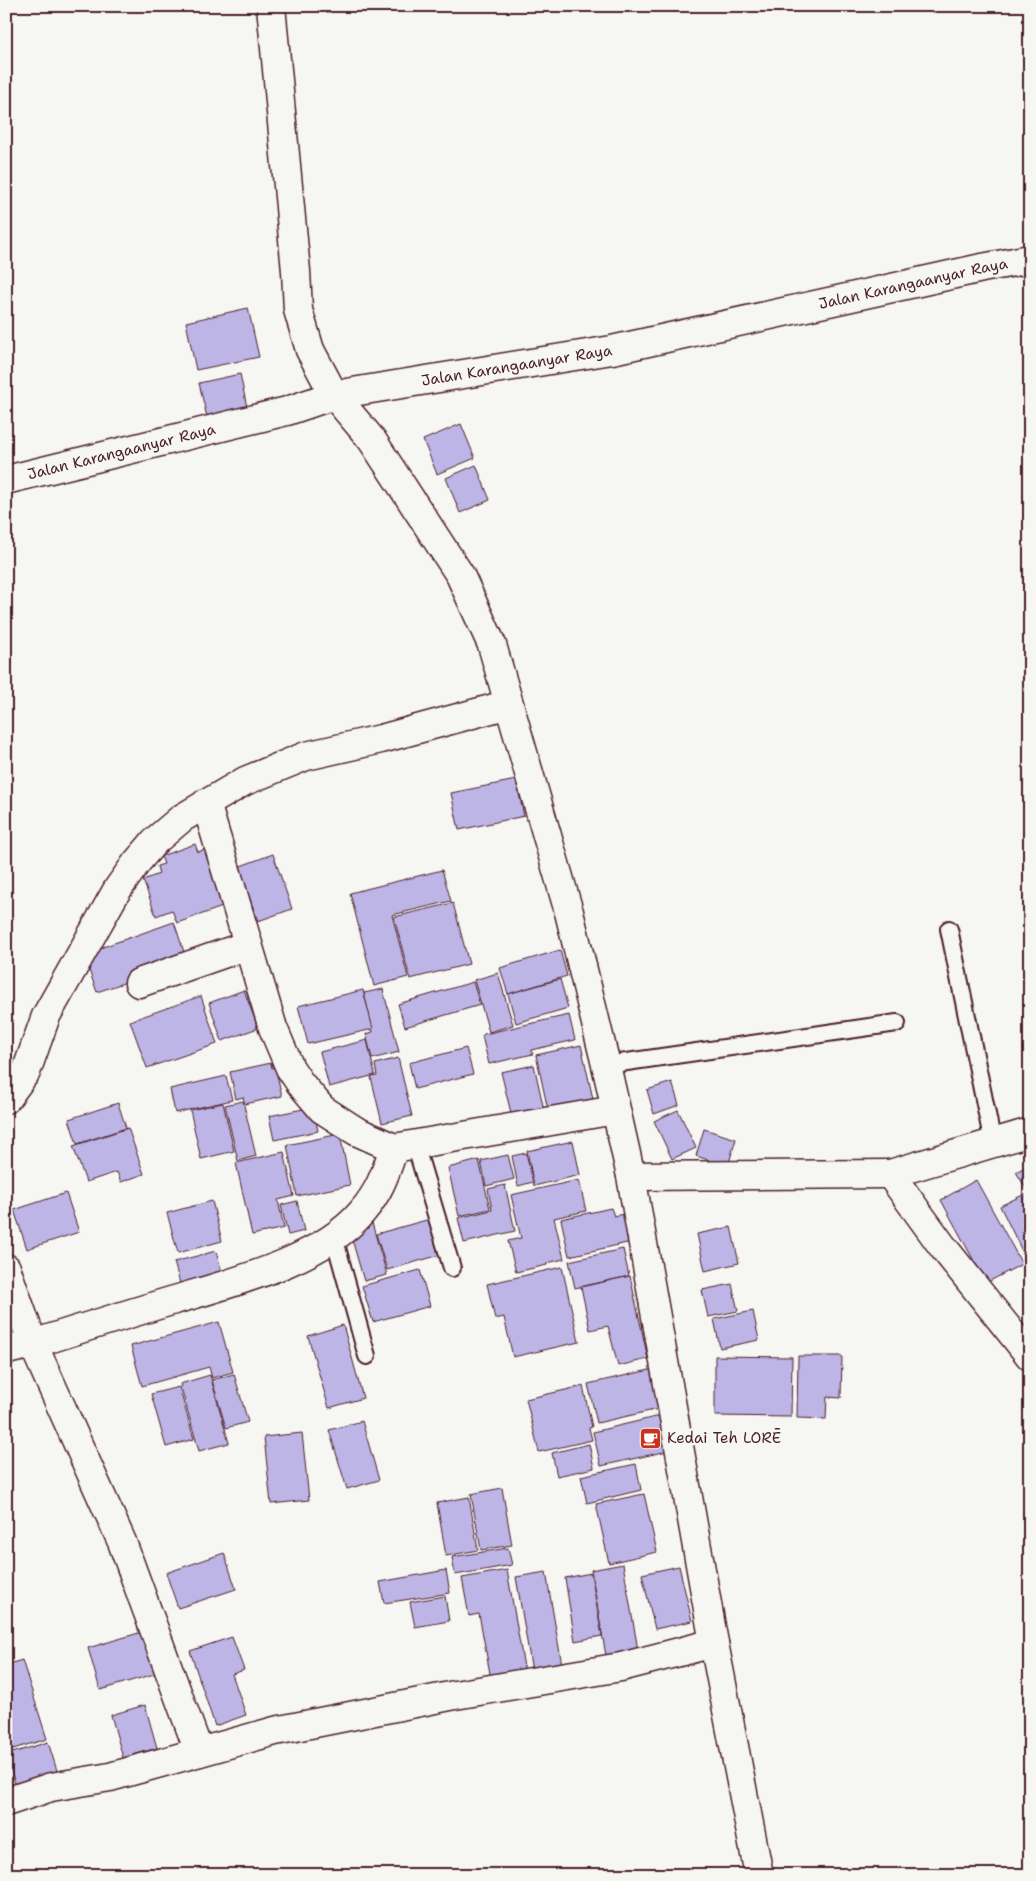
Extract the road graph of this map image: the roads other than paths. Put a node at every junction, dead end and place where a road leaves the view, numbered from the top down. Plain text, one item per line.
1 (271, 6) edge
2 (1030, 259) edge
3 (334, 395) junction
4 (6, 480) edge
5 (509, 704) junction
6 (206, 803) junction
7 (949, 929) dead end
8 (248, 945) junction
9 (139, 983) dead end
10 (897, 1023) dead end
11 (606, 1065) junction
12 (6, 1099) edge
13 (615, 1110) junction
14 (1030, 1132) edge
15 (993, 1143) junction
16 (404, 1146) junction
17 (890, 1174) junction
18 (631, 1176) junction
19 (334, 1237) junction
20 (6, 1268) edge
21 (452, 1268) dead end
22 (33, 1344) junction
23 (6, 1350) edge
24 (367, 1356) dead end
25 (1030, 1356) edge
26 (714, 1643) junction
27 (200, 1752) junction
28 (6, 1802) edge
29 (759, 1875) edge

1 - 3 street
2 - 3 street, Jalan Karangaanyar Raya
3 - 4 street, Jalan Karangaanyar Raya
3 - 5 street
5 - 6 street
5 - 11 street
6 - 8 street
6 - 12 street
7 - 15 lane
8 - 9 street
8 - 16 street
10 - 11 lane
11 - 13 street
13 - 16 street
13 - 18 street
14 - 15 street
15 - 17 street
16 - 19 street
16 - 21 lane
17 - 18 street
17 - 25 street
18 - 26 street
19 - 22 street
19 - 24 lane
20 - 22 street
22 - 23 street
22 - 27 street
26 - 27 street
26 - 29 street
27 - 28 street

